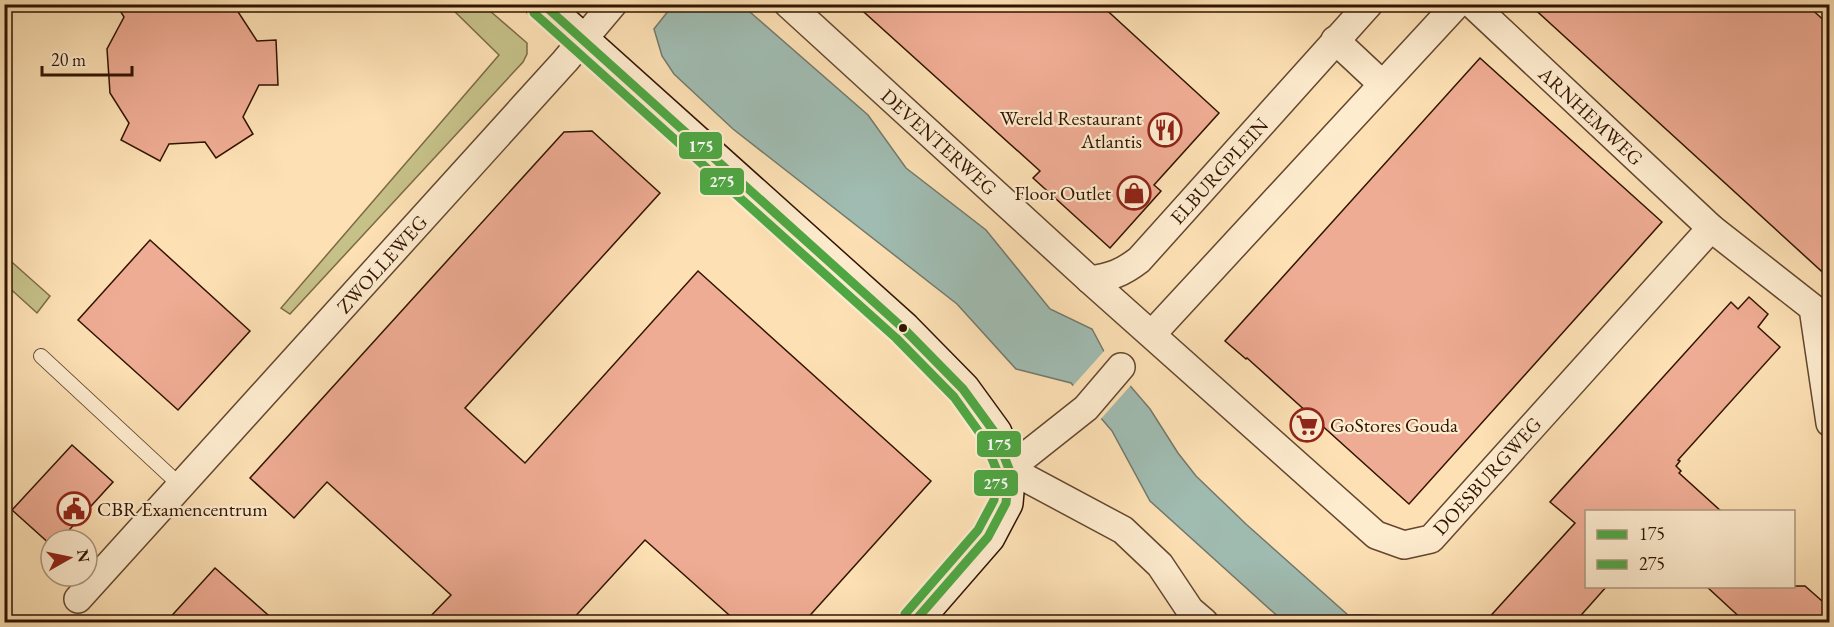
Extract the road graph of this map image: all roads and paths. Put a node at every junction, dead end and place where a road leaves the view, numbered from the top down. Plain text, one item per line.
1 (542, 4) edge
2 (613, 4) edge
3 (788, 4) edge
4 (1368, 4) edge
5 (1457, 4) edge
6 (1472, 4) edge
7 (1335, 40) junction
8 (582, 41) junction
9 (1382, 84) junction
10 (1711, 228) junction
11 (1090, 280) junction
12 (1152, 334) junction
13 (1825, 348) edge
14 (41, 356) dead end
15 (1121, 367) dead end
16 (1830, 423) edge
17 (1009, 469) junction
18 (181, 486) junction
19 (78, 599) dead end
20 (915, 622) edge
21 (1204, 622) edge

1 - 8 street
2 - 8 street, ZWOLLEWEG
3 - 11 street, DEVENTERWEG
4 - 7 street, ELBURGPLEIN
5 - 9 street
6 - 10 street, ARNHEMWEG
7 - 9 street
7 - 11 street, ELBURGPLEIN
8 - 17 street
8 - 18 street, ZWOLLEWEG
9 - 12 street
10 - 12 street, DOESBURGWEG
10 - 13 street
11 - 12 street, DOESBURGWEG
13 - 16 street
14 - 18 lane
15 - 17 street
17 - 20 street
17 - 21 street
18 - 19 street, ZWOLLEWEG

